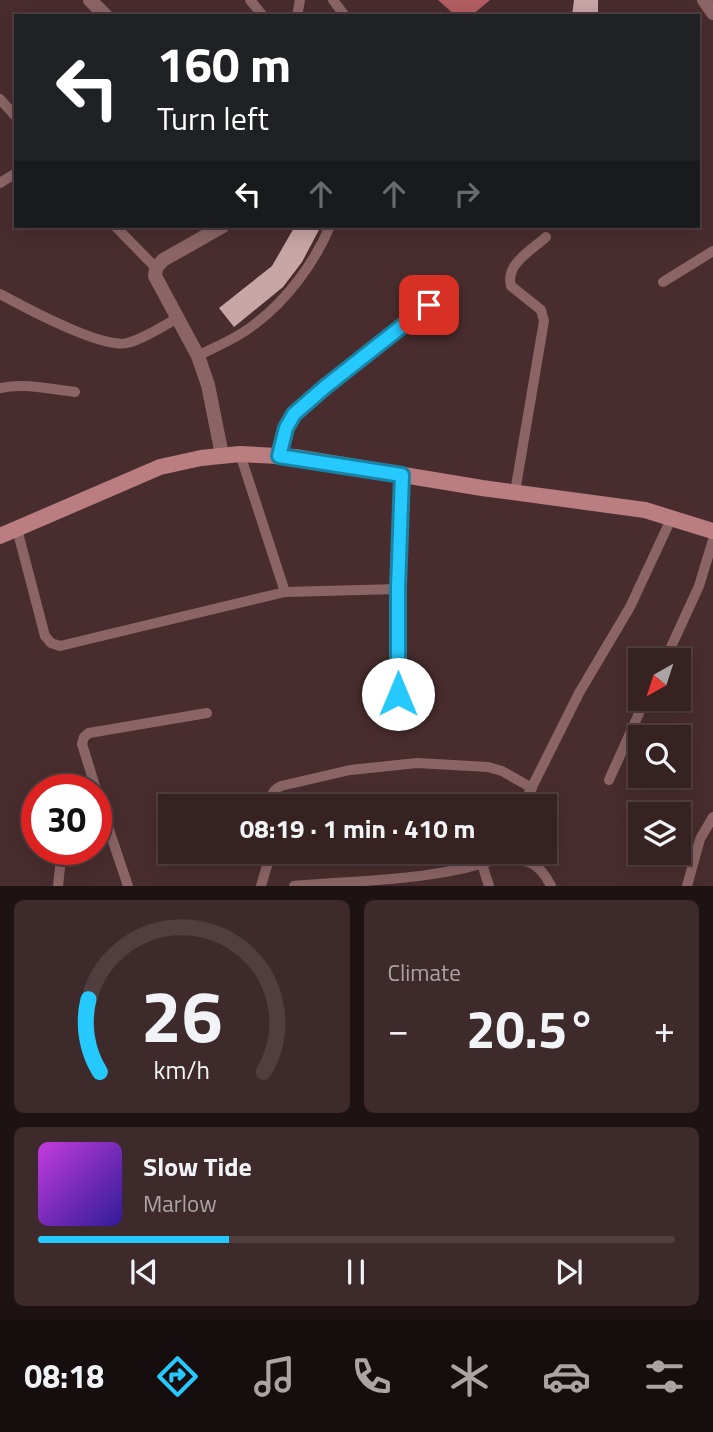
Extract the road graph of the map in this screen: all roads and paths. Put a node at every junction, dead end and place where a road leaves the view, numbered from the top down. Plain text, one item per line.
1 (90, 0) edge
2 (250, 0) edge
3 (704, 0) edge
4 (713, 13) edge
5 (104, 14) edge
6 (261, 14) edge
7 (0, 99) edge
8 (14, 115) edge
9 (118, 228) edge
10 (219, 228) edge
11 (329, 228) edge
12 (546, 237) dead end
13 (713, 251) edge
14 (156, 268) junction
15 (663, 282) dead end
16 (449, 289) dead end
17 (0, 294) edge
18 (176, 319) junction
19 (198, 356) junction
20 (0, 388) edge
21 (75, 392) dead end
22 (240, 454) junction
23 (222, 455) junction
24 (279, 456) junction
25 (402, 475) junction
26 (515, 492) junction
27 (672, 517) junction
28 (17, 529) junction
29 (713, 531) edge
30 (0, 536) edge
31 (713, 540) edge
32 (398, 589) junction
33 (285, 592) junction
34 (671, 648) edge
35 (398, 694) dead end
36 (640, 711) edge
37 (207, 713) dead end
38 (91, 774) edge
39 (609, 780) dead end
40 (531, 788) junction
41 (272, 794) edge
42 (528, 794) edge
43 (713, 817) edge
44 (112, 838) edge
45 (700, 839) junction
46 (713, 843) edge
47 (267, 864) edge
48 (482, 864) joint
49 (534, 864) edge
50 (60, 865) edge
51 (58, 886) edge
52 (128, 886) edge
53 (261, 886) edge
54 (294, 886) edge
55 (489, 886) edge
56 (551, 886) edge
57 (687, 886) edge

1 - 5 street
2 - 6 street
3 - 4 street
7 - 8 street
9 - 14 street
10 - 14 street
11 - 19 street
12 - 26 street
13 - 15 street
14 - 18 street
16 - 24 street
17 - 18 street
18 - 19 street
19 - 23 street
20 - 21 street
22 - 23 main road
22 - 24 main road
22 - 33 street
23 - 28 main road
24 - 25 main road
25 - 26 main road
25 - 32 street
26 - 27 main road
27 - 29 main road
27 - 40 street
28 - 30 main road
28 - 33 street
31 - 34 street
32 - 33 street
32 - 35 street
36 - 39 street
37 - 38 street
40 - 41 street
40 - 42 street
43 - 45 street
44 - 52 street
45 - 46 street
45 - 57 street
47 - 53 street
48 - 54 street
48 - 55 street
49 - 56 street
50 - 51 street

